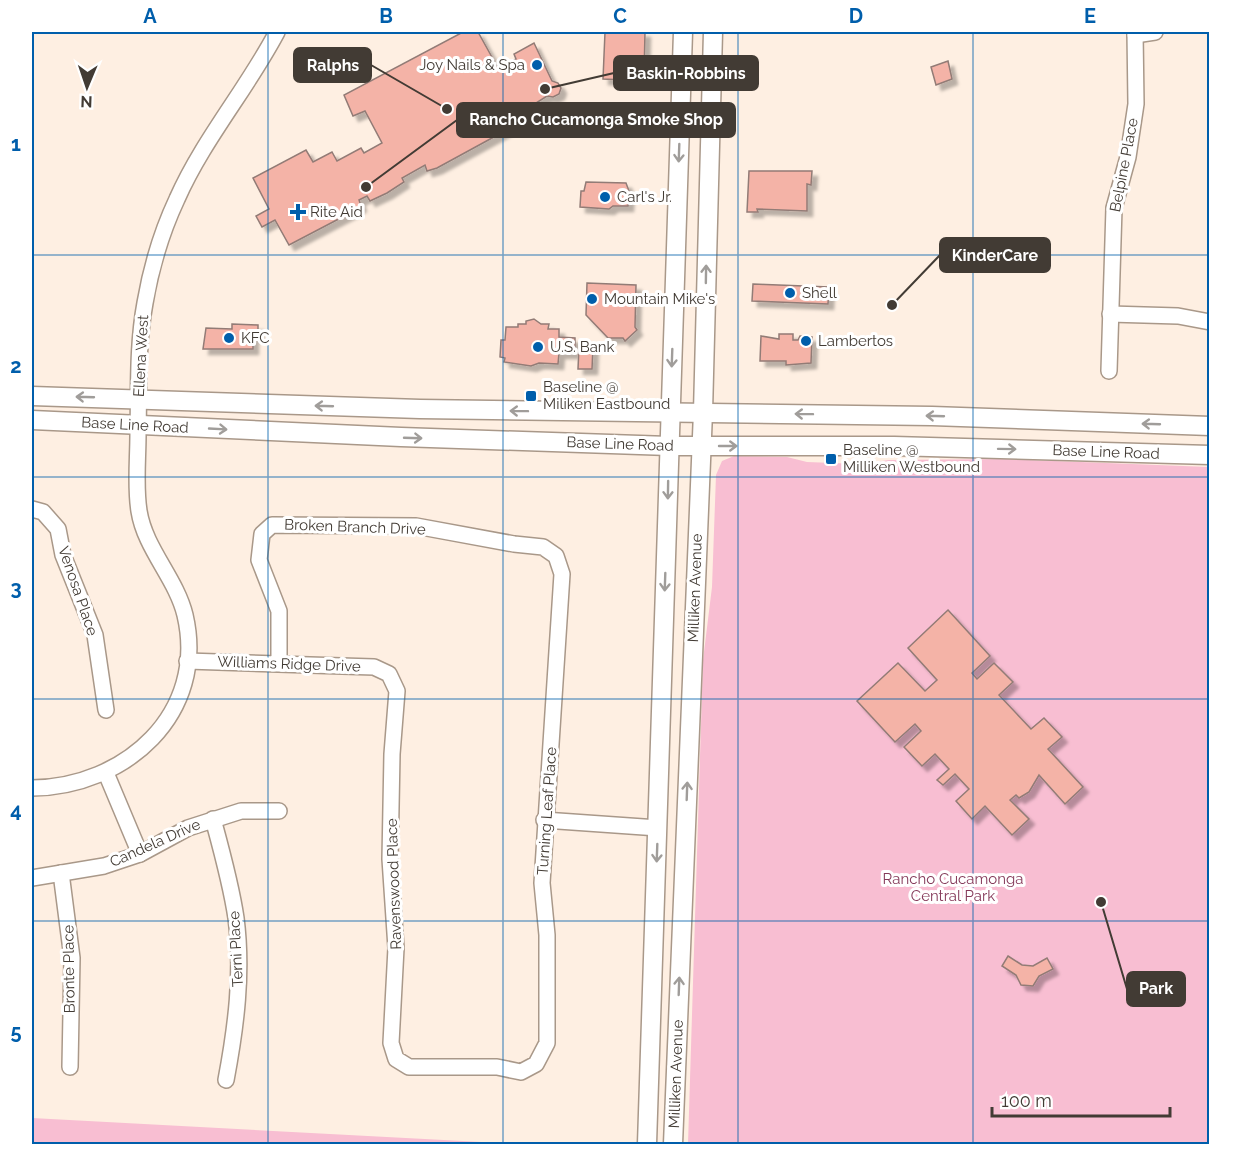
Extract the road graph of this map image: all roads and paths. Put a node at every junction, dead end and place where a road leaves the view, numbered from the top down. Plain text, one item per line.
1 (276, 32) edge
2 (683, 32) edge
3 (713, 32) edge
4 (1155, 32) edge
5 (1135, 33) edge
6 (1110, 314) junction
7 (1209, 322) edge
8 (1108, 370) dead end
9 (32, 396) edge
10 (138, 399) junction
11 (703, 412) junction
12 (670, 413) junction
13 (32, 420) edge
14 (138, 425) junction
15 (1209, 426) edge
16 (669, 446) junction
17 (701, 446) junction
18 (1209, 455) edge
19 (37, 511) edge
20 (556, 556) joint
21 (187, 661) junction
22 (279, 662) junction
23 (389, 674) joint
24 (106, 710) dead end
25 (106, 773) junction
26 (32, 788) edge
27 (279, 811) dead end
28 (213, 819) junction
29 (544, 820) junction
30 (658, 828) junction
31 (140, 854) junction
32 (61, 873) junction
33 (32, 878) edge
34 (537, 1064) joint
35 (70, 1067) dead end
36 (226, 1080) dead end
37 (647, 1144) edge
38 (673, 1144) edge

1 - 10 street, Ellena West
2 -> 12 main road, Milliken Avenue
11 -> 3 main road, Milliken Avenue
4 - 5 street
5 - 6 street, Belpine Place
6 - 7 street
6 - 8 street, Belpine Place
10 -> 9 main road, Base Line Road
12 -> 10 main road, Base Line Road
10 - 14 street, Ellena West
11 - 12 main road, Base Line Road
15 -> 11 main road, Base Line Road
11 - 17 main road, Milliken Avenue
12 - 16 main road, Milliken Avenue
13 - 14 main road, Base Line Road
14 -> 16 main road, Base Line Road
14 - 21 street, Ellena West
16 - 17 main road, Base Line Road
16 -> 30 main road, Milliken Avenue
17 -> 18 main road, Base Line Road
38 -> 17 main road, Milliken Avenue
19 - 24 street, Venosa Place
20 - 22 street, Broken Branch Drive
20 - 29 street, Turning Leaf Place
21 - 22 street, Williams Ridge Drive
21 - 25 street, Ellena West
22 - 23 street, Williams Ridge Drive
23 - 34 street, Ravenswood Place
25 - 26 street, Ellena West
25 - 31 street
27 - 28 street, Candela Drive
28 - 31 street, Candela Drive
28 - 36 street, Terni Place
29 - 30 street
29 - 34 street, Turning Leaf Place
30 -> 37 main road, Milliken Avenue
31 - 32 street, Candela Drive
32 - 33 street, Candela Drive
32 - 35 street, Bronte Place

